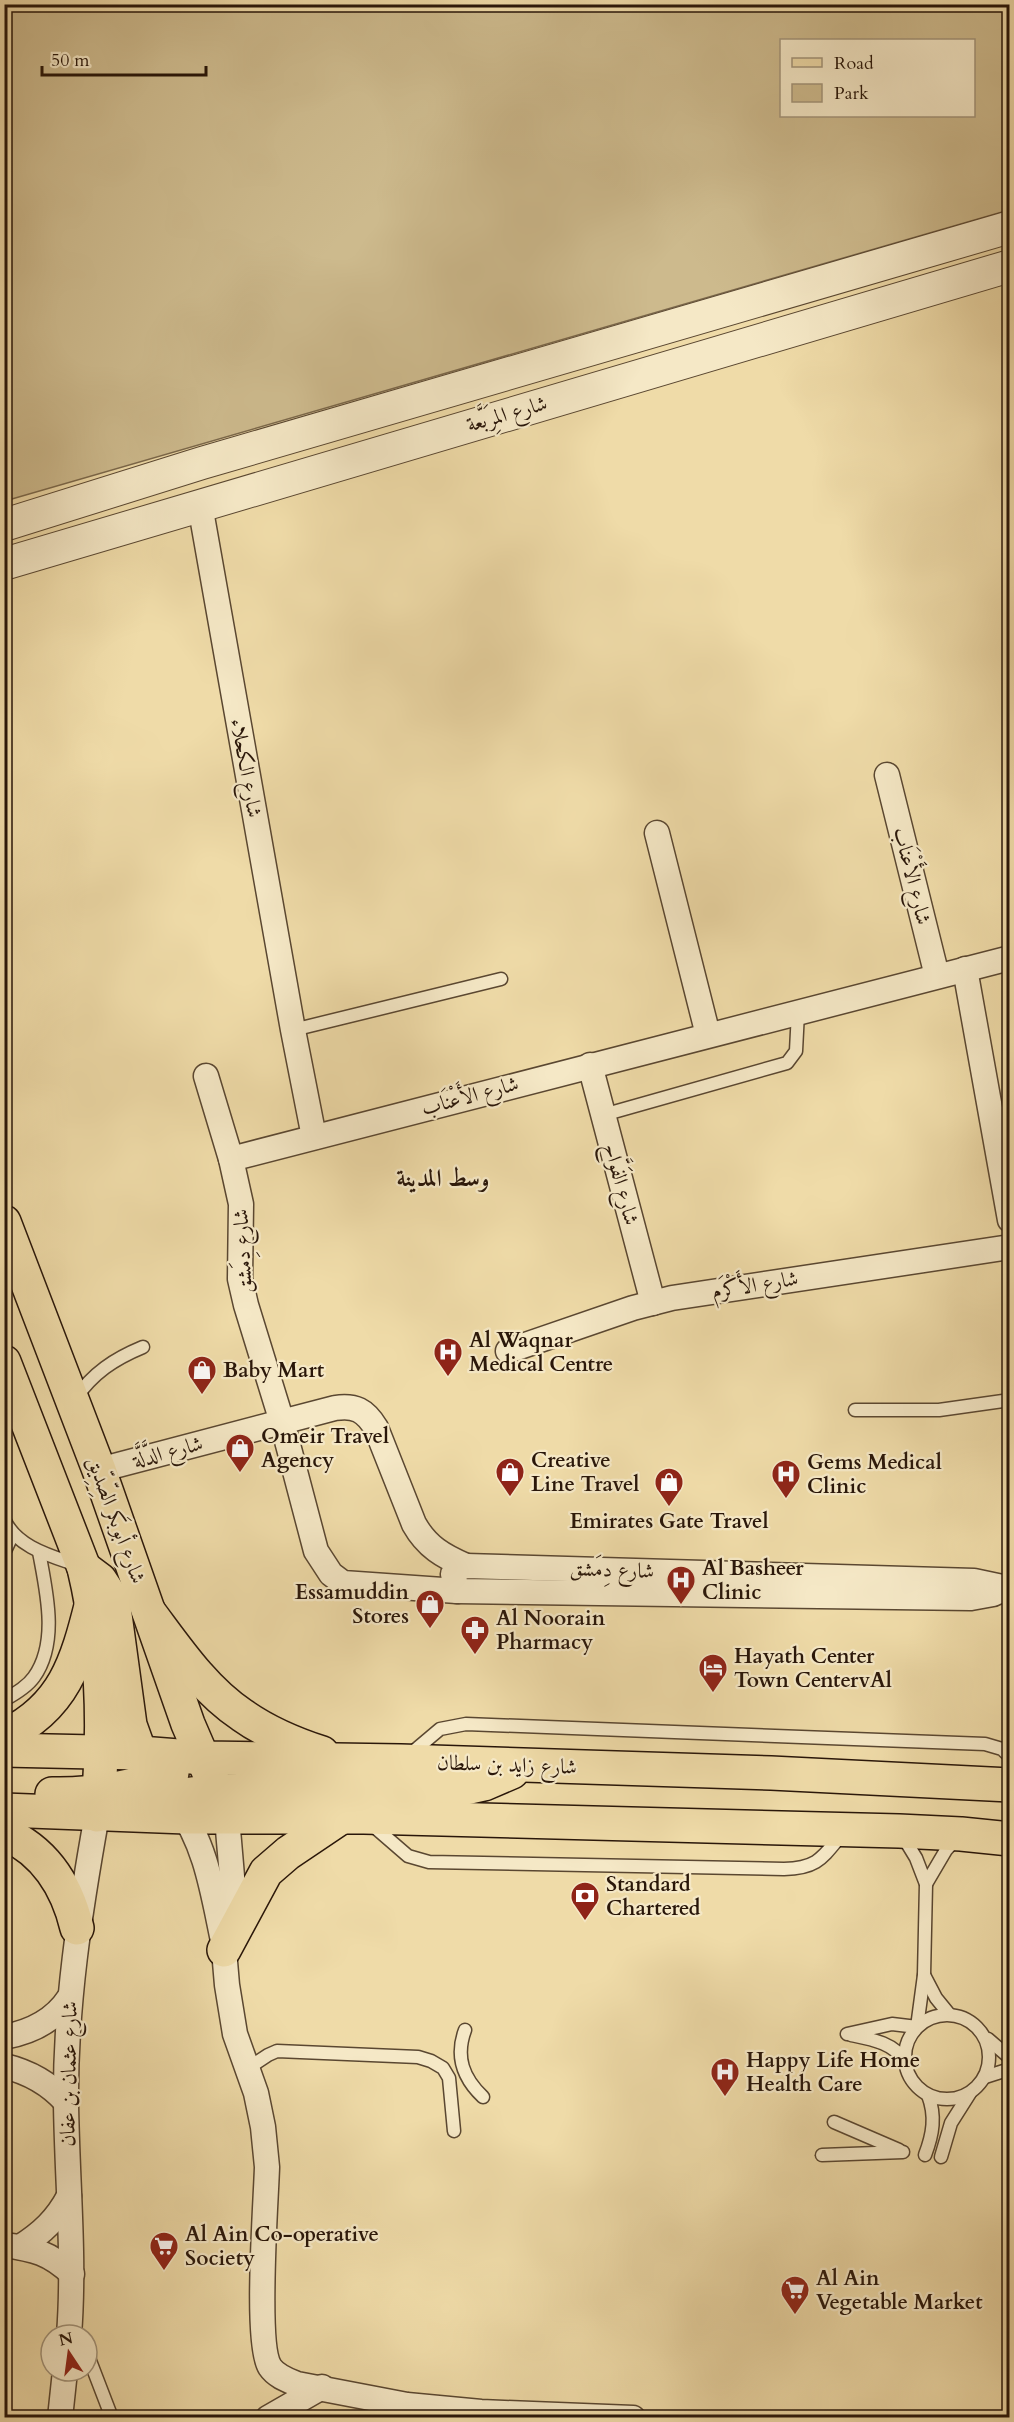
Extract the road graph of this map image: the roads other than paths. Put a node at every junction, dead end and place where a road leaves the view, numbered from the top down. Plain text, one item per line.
1 (1010, 227) edge
2 (1010, 266) edge
3 (201, 505) junction
4 (4, 525) edge
5 (4, 564) edge
6 (887, 775) dead end
7 (657, 833) dead end
8 (1010, 958) edge
9 (965, 969) junction
10 (937, 976) junction
11 (501, 979) dead end
12 (798, 1012) junction
13 (293, 1030) junction
14 (708, 1035) junction
15 (590, 1065) junction
16 (206, 1076) dead end
17 (603, 1115) junction
18 (1001, 1120) edge
19 (315, 1137) junction
20 (231, 1159) junction
21 (1010, 1220) edge
22 (4, 1222) edge
23 (1010, 1247) edge
24 (653, 1303) junction
25 (143, 1347) dead end
26 (508, 1351) dead end
27 (4, 1362) edge
28 (1010, 1400) edge
29 (72, 1402) junction
30 (855, 1410) dead end
31 (282, 1422) junction
32 (99, 1470) junction
33 (4, 1519) edge
34 (13, 1534) junction
35 (39, 1552) junction
36 (4, 1553) edge
37 (466, 1566) junction
38 (84, 1568) junction
39 (1008, 1587) edge
40 (457, 1591) junction
41 (92, 1602) junction
42 (149, 1612) junction
43 (4, 1700) edge
44 (4, 1736) edge
45 (4, 1750) edge
46 (102, 1752) junction
47 (1010, 1757) edge
48 (204, 1758) junction
49 (340, 1760) junction
50 (401, 1761) junction
51 (528, 1766) junction
52 (1010, 1785) edge
53 (179, 1791) junction
54 (4, 1793) edge
55 (98, 1803) junction
56 (4, 1810) edge
57 (352, 1818) junction
58 (846, 1830) junction
59 (899, 1831) junction
60 (4, 1833) edge
61 (961, 1834) junction
62 (1005, 1843) edge
63 (926, 1884) junction
64 (77, 1928) junction
65 (224, 1950) junction
66 (924, 1975) junction
67 (69, 1998) junction
68 (949, 2014) junction
69 (917, 2027) junction
70 (465, 2030) dead end
71 (984, 2034) junction
72 (4, 2037) edge
73 (1010, 2058) edge
74 (905, 2062) junction
75 (4, 2066) edge
76 (247, 2069) junction
77 (1010, 2070) edge
78 (985, 2077) junction
79 (970, 2093) junction
80 (928, 2095) junction
81 (483, 2097) dead end
82 (66, 2102) junction
83 (834, 2122) dead end
84 (454, 2131) dead end
85 (822, 2155) dead end
86 (925, 2155) dead end
87 (941, 2157) dead end
88 (69, 2196) junction
89 (13, 2246) edge
90 (72, 2274) junction
91 (71, 2311) junction
92 (70, 2323) edge
93 (76, 2323) edge
94 (64, 2383) edge
95 (99, 2383) edge
96 (322, 2387) junction
97 (361, 2397) junction
98 (60, 2418) edge
99 (112, 2418) edge
100 (268, 2418) edge
101 (376, 2418) edge
102 (633, 2418) edge

1 - 4 street, شارع المِرَبَّعة
2 - 3 street, شارع المِرَبَّعة
3 - 5 street, شارع المِرَبَّعة
3 - 13 street, شارع الكحلاء
6 - 10 street, شارع الأَعْنَاب
7 - 14 street
8 - 9 street, شارع الأَعْنَاب
9 - 10 street, شارع الأَعْنَاب
9 - 18 street
10 - 12 street, شارع الأَعْنَاب
11 - 13 lane
12 - 14 street, شارع الأَعْنَاب
12 - 17 lane
13 - 19 street, شارع الكحلاء
14 - 15 street, شارع الأَعْنَاب
15 - 17 street, شارع الفَوَّاح
15 - 19 street, شارع الأَعْنَاب
16 - 20 street, شارع دِمَشق
17 - 24 street, شارع الفَوَّاح
18 - 21 street
19 - 20 street, شارع الأَعْنَاب
20 - 31 street, شارع دِمَشق
22 - 29 main road, شارع أبوبَكر الصِّدِّيق
23 - 24 street, شارع الأَكْرَم
24 - 26 street, شارع الأَكْرَم
25 - 29 lane
27 - 38 main road
28 - 30 lane
29 - 32 main road, شارع أبوبَكر الصِّدِّيق
31 - 32 street, شارع الدَّلَّة
31 - 37 street, شارع الدَّلَّة
31 - 40 street, شارع دِمَشق
32 - 42 main road, شارع أبوبَكر الصِّدِّيق
33 - 34 lane
34 - 35 lane
34 - 36 lane
35 - 38 lane
35 - 43 lane
37 - 39 street, شارع دِمَشق
37 - 40 street
38 - 41 main road
38 - 53 main road
39 - 40 street, شارع دِمَشق
41 - 44 main road
41 - 46 main road
42 - 48 main road, شارع أبوبَكر الصِّدِّيق
42 - 49 main road
45 - 46 main road, شارع زايد بن سلطان
46 - 53 main road, شارع زايد بن سلطان
46 - 55 main road
47 - 50 lane
48 - 49 main road, شارع زايد بن سلطان
48 - 53 main road, شارع زايد بن سلطان
48 - 53 main road, شارع أبوبَكر الصِّدِّيق
49 - 50 main road, شارع زايد بن سلطان
50 - 51 main road, شارع زايد بن سلطان
51 - 52 main road, شارع زايد بن سلطان
51 - 53 main road
53 - 55 main road, شارع زايد بن سلطان
53 - 55 main road
53 - 57 main road, شارع زايد بن سلطان
53 - 65 street
53 - 65 street
54 - 55 main road
55 - 56 main road, شارع زايد بن سلطان
55 - 64 street, شارع عثمان بن عفان
57 - 58 main road, شارع زايد بن سلطان
57 - 58 lane
57 - 65 main road
58 - 59 main road, شارع زايد بن سلطان
59 - 61 main road, شارع زايد بن سلطان
59 - 63 lane
60 - 64 main road
61 - 62 main road, شارع زايد بن سلطان
61 - 63 lane
63 - 66 lane
64 - 67 street, شارع عثمان بن عفان
65 - 76 street
66 - 68 lane
66 - 69 lane
67 - 72 street
67 - 82 street, شارع عثمان بن عفان
68 - 69 lane
68 - 71 lane
69 - 74 lane
69 - 74 lane
70 - 81 lane
71 - 73 lane
71 - 78 lane
74 - 80 lane
75 - 82 street
76 - 84 lane
76 - 96 street
77 - 78 lane
78 - 79 lane
79 - 80 lane
79 - 87 lane
80 - 86 lane
82 - 88 street, شارع عثمان بن عفان
83 - 85 lane
88 - 89 street
88 - 90 street, شارع عثمان بن عفان
89 - 90 street
90 - 91 street, شارع عثمان بن عفان
91 - 92 street, شارع عثمان بن عفان
91 - 93 lane
94 - 98 street
95 - 99 lane
96 - 97 street
96 - 100 street
97 - 101 street
97 - 102 street

